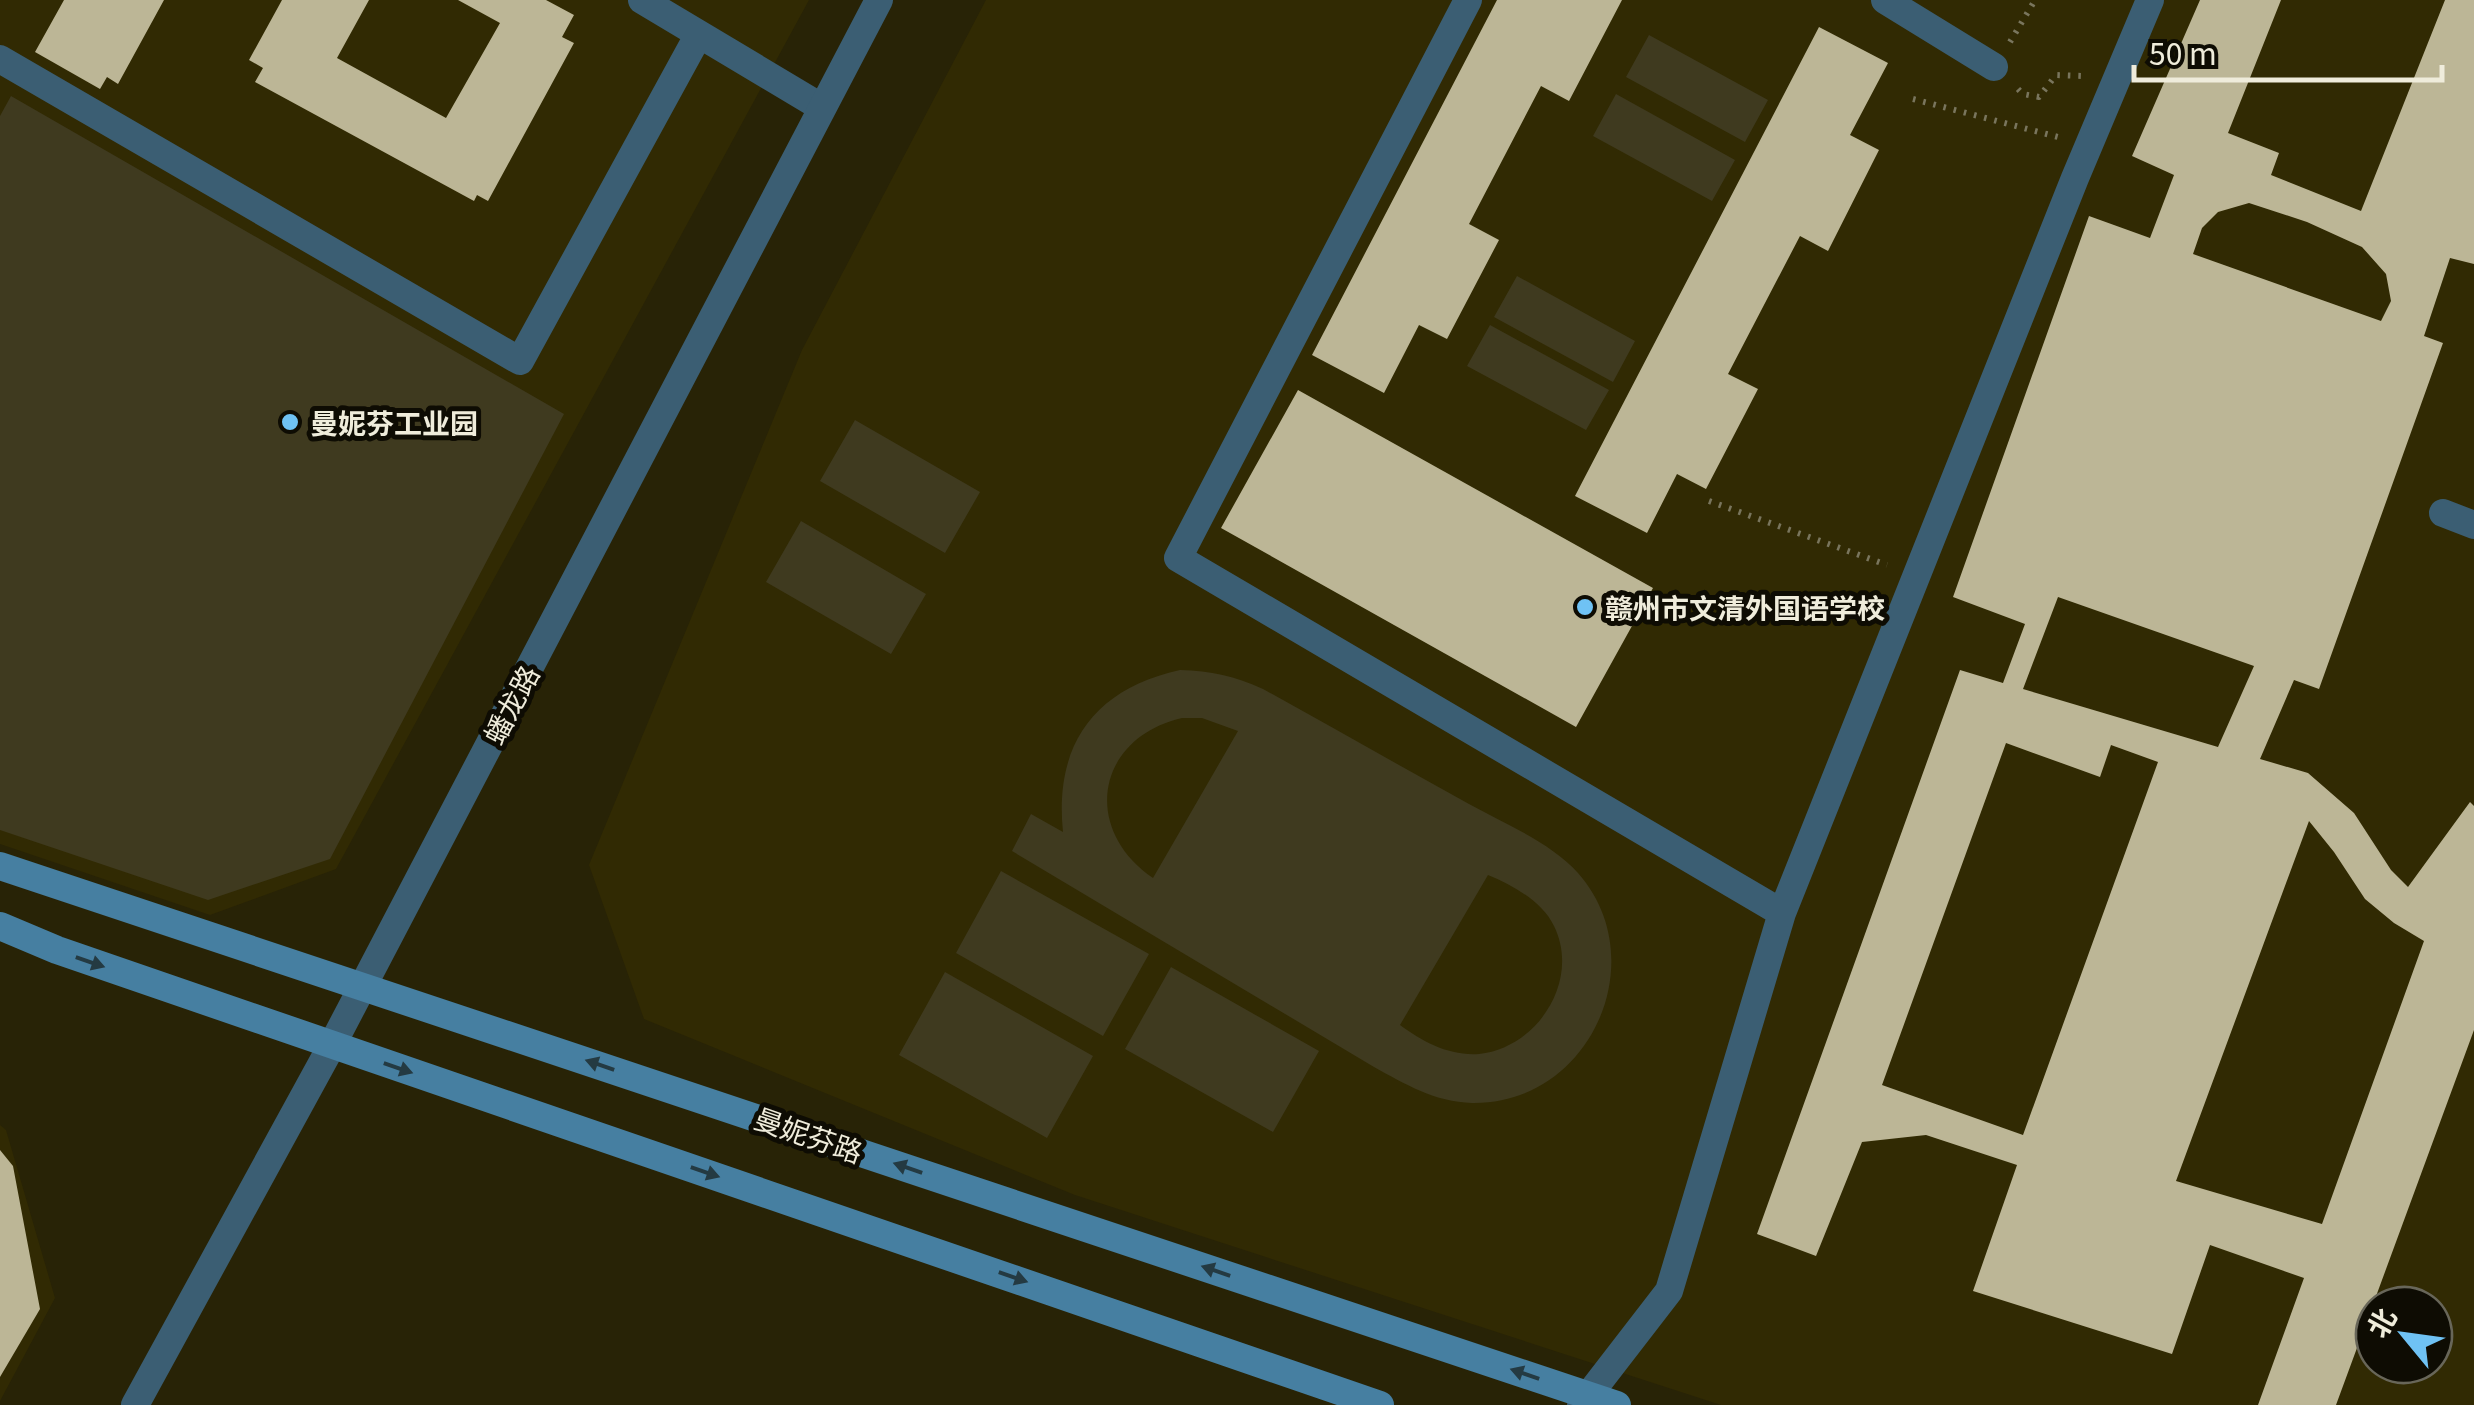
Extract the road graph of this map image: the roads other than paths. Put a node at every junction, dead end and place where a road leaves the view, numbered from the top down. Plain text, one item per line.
1 (642, 0) edge
2 (879, 0) edge
3 (1468, 0) edge
4 (1885, 0) edge
5 (2150, 0) edge
6 (699, 34) junction
7 (0, 61) edge
8 (1994, 68) road end
9 (821, 107) junction
10 (2443, 513) dead end
11 (2474, 525) edge
12 (0, 866) edge
13 (1782, 912) junction
14 (0, 926) edge
15 (363, 985) junction
16 (332, 1045) junction
17 (1584, 1400) edge
18 (136, 1405) edge
19 (1380, 1405) edge
20 (1617, 1405) edge

1 - 6 street
2 - 9 street, 蟠龙路
3 - 13 street
4 - 8 street
5 - 13 street
6 - 7 street
6 - 9 street
9 - 15 street, 蟠龙路
10 - 11 street
12 - 15 main road, 曼妮芬路
13 - 17 street
14 -> 16 main road
15 - 16 street, 蟠龙路
17 -> 15 main road, 曼妮芬路
16 - 18 street, 蟠龙路
16 -> 19 main road
17 - 20 main road, 曼妮芬路

